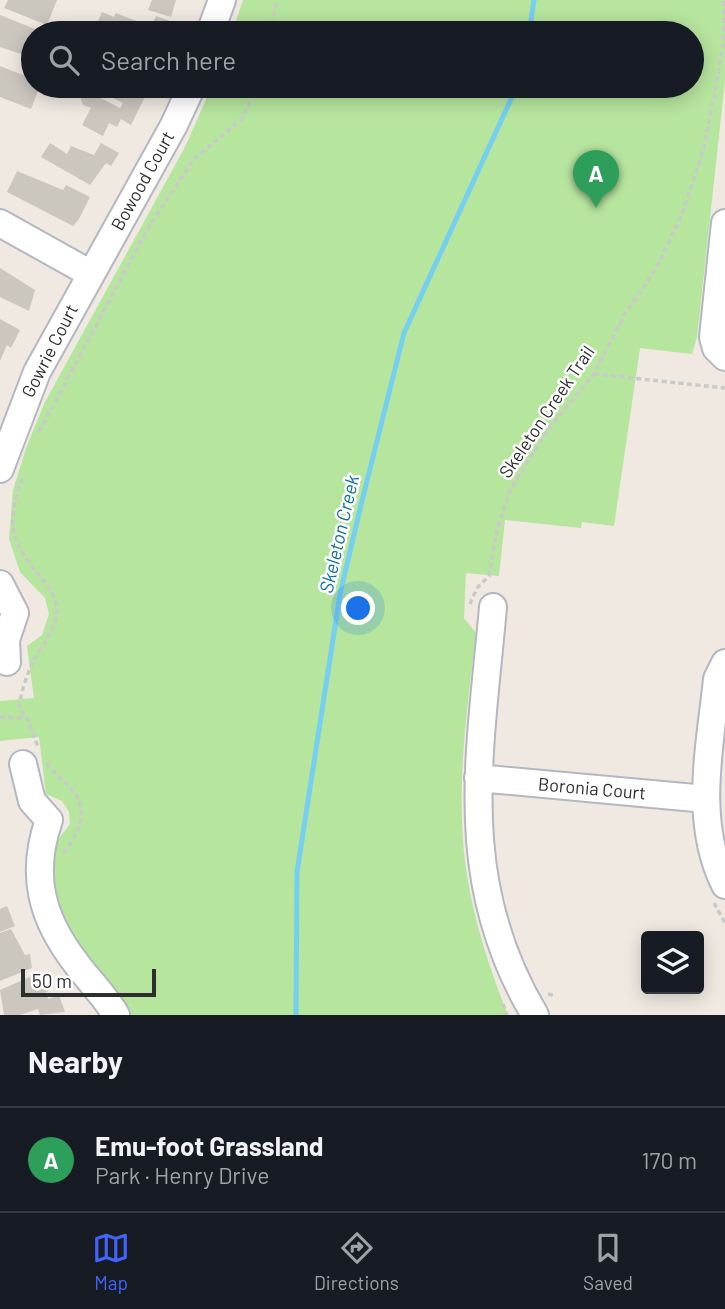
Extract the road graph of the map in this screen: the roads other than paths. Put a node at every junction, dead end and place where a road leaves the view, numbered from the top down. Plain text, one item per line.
1 (222, 0) edge
2 (214, 21) edge
3 (186, 98) edge
4 (0, 223) edge
5 (725, 223) edge
6 (91, 274) junction
7 (722, 355) edge
8 (12, 470) edge
9 (0, 584) edge
10 (481, 609) road end
11 (7, 662) dead end
12 (725, 663) edge
13 (23, 764) dead end
14 (478, 778) junction
15 (706, 799) junction
16 (725, 885) edge
17 (538, 1003) edge
18 (116, 1015) edge

1 - 2 street
3 - 6 street, Bowood Court
4 - 6 street
5 - 7 street
6 - 8 street, Gowrie Court
9 - 11 street
10 - 14 street
12 - 15 street
13 - 18 street
14 - 15 street, Boronia Court
14 - 17 street
15 - 16 street

